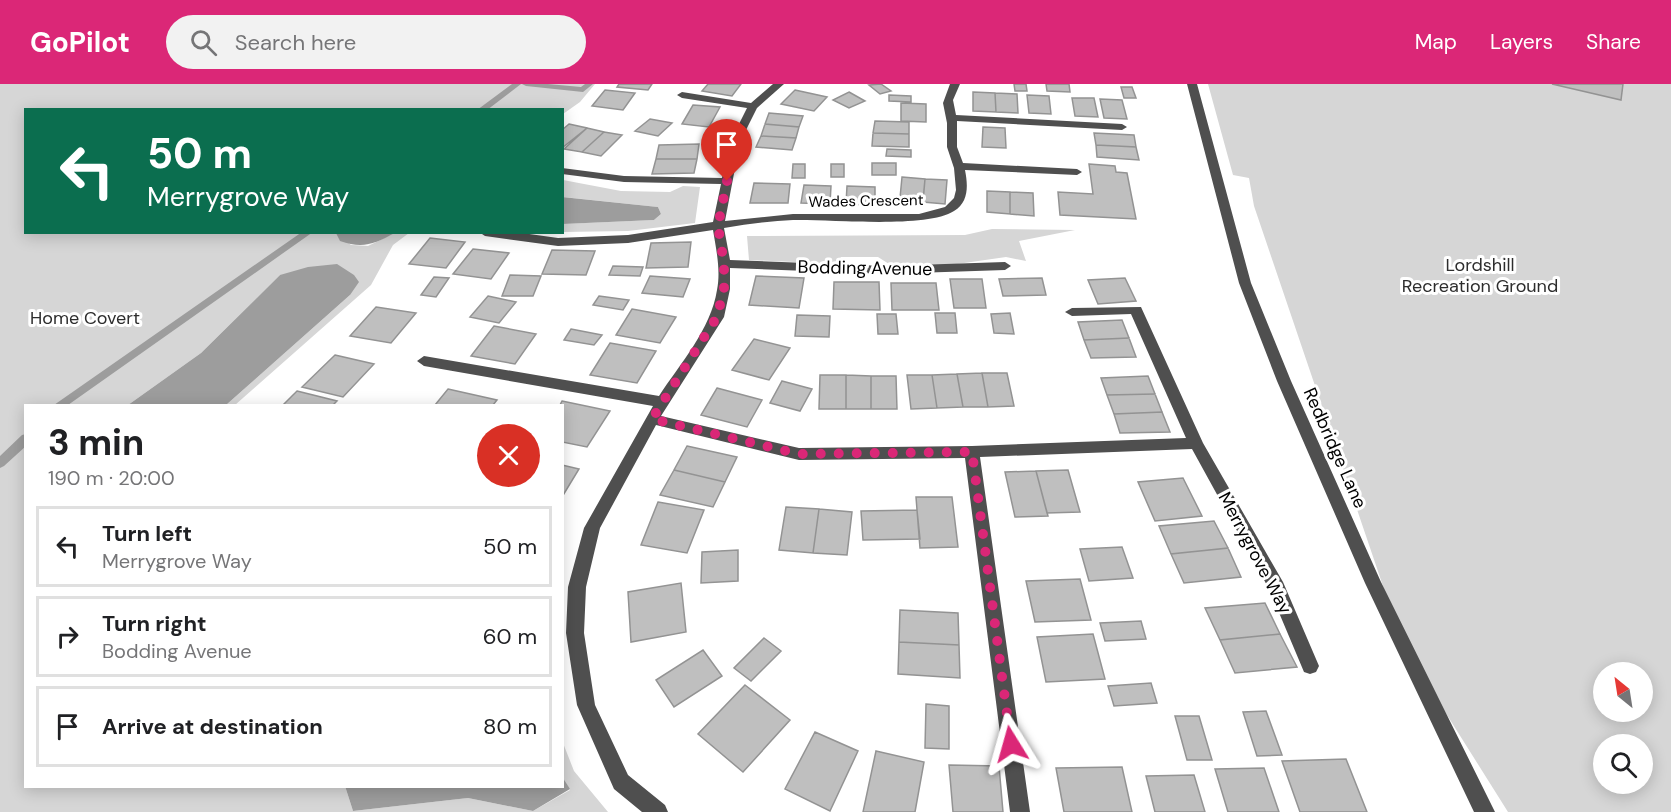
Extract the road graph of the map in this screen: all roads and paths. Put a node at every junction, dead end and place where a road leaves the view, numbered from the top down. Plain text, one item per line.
1 (779, 84) edge
2 (955, 84) edge
3 (1192, 84) edge
4 (682, 95) dead end
5 (753, 106) junction
6 (951, 118) junction
7 (1122, 127) dead end
8 (959, 166) junction
9 (564, 171) edge
10 (1077, 172) dead end
11 (727, 181) junction
12 (718, 226) junction
13 (499, 234) edge
14 (724, 264) junction
15 (1005, 266) dead end
16 (1072, 312) dead end
17 (424, 361) dead end
18 (662, 402) junction
19 (652, 419) junction
20 (1196, 442) junction
21 (972, 452) junction
22 (569, 634) edge
23 (1310, 666) dead end
24 (658, 812) edge
25 (1020, 812) edge
26 (1485, 812) edge

1 - 5 street
2 - 6 street, Wades Crescent
3 - 26 street, Redbridge Lane
4 - 5 street
5 - 11 street
6 - 7 street
6 - 8 street, Wades Crescent
8 - 10 street
8 - 12 street, Wades Crescent
9 - 11 street
11 - 12 street
12 - 13 street
12 - 14 street
14 - 15 street, Bodding Avenue
14 - 18 street
16 - 20 street, Merrygrove Way
17 - 18 street
18 - 19 street
19 - 21 street
19 - 22 street
20 - 21 street
20 - 23 street, Merrygrove Way
21 - 25 street
22 - 24 street

